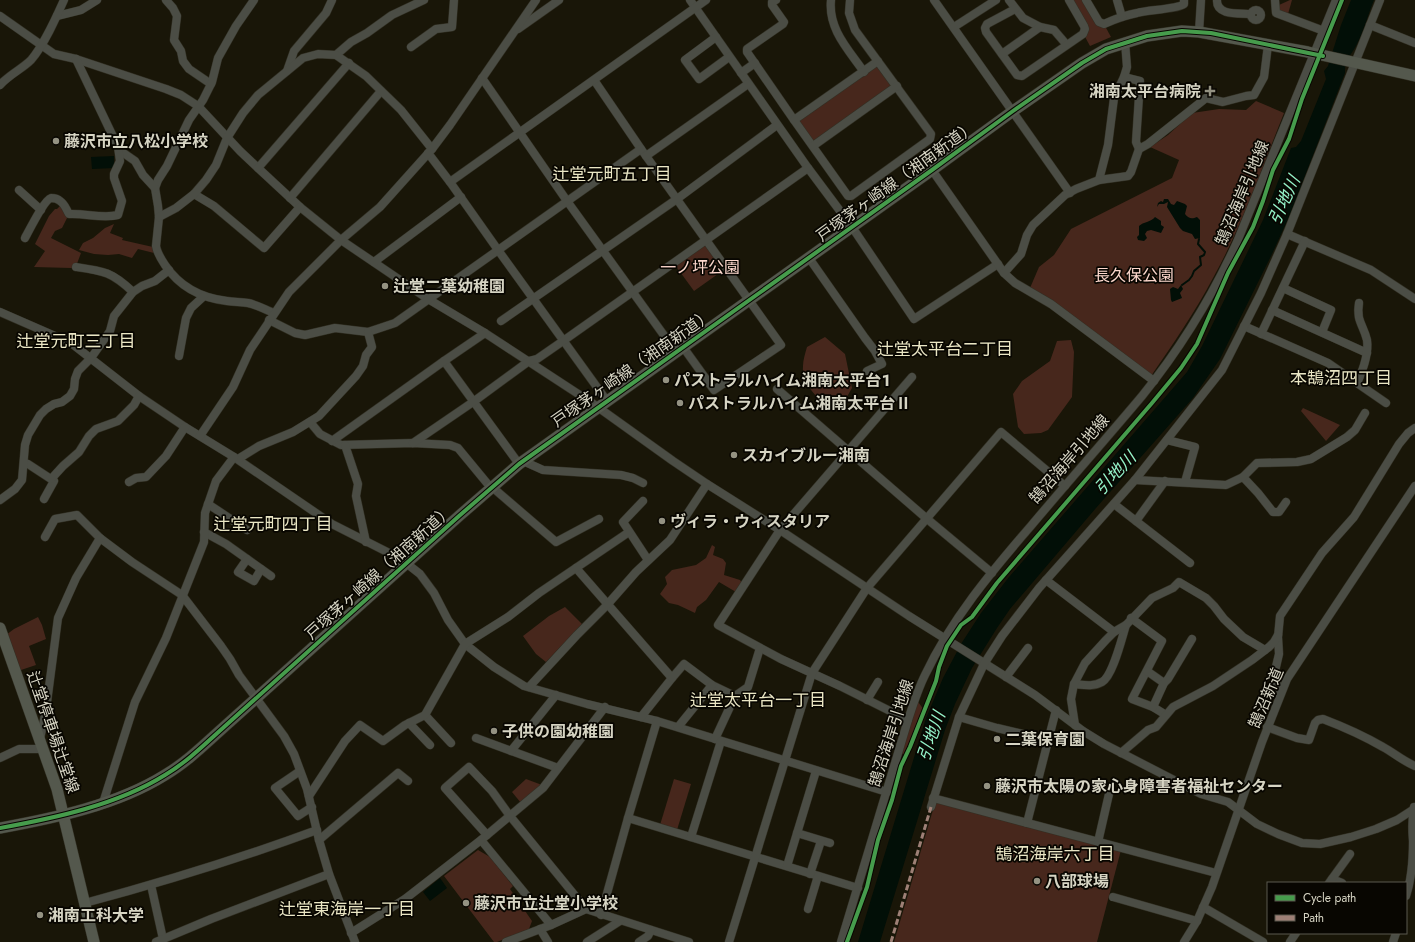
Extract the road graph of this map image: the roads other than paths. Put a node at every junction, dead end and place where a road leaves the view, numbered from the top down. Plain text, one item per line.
1 (64, 0) edge
2 (97, 0) edge
3 (166, 0) edge
4 (332, 0) edge
5 (424, 0) edge
6 (454, 0) edge
7 (536, 0) edge
8 (559, 0) edge
9 (690, 0) edge
10 (706, 0) edge
11 (776, 0) edge
12 (831, 0) edge
13 (850, 0) edge
14 (934, 0) edge
15 (996, 0) edge
16 (1009, 0) edge
17 (1069, 0) edge
18 (1086, 0) edge
19 (1117, 0) edge
20 (1184, 0) edge
21 (1201, 0) edge
22 (1217, 0) edge
23 (1276, 0) edge
24 (1336, 0) edge
25 (1380, 0) edge
26 (252, 1) edge
27 (695, 8) junction
28 (1015, 9) junction
29 (1251, 14) dead end
30 (57, 16) junction
31 (1122, 17) junction
32 (1, 19) edge
33 (1370, 25) junction
34 (954, 27) junction
35 (1040, 27) junction
36 (1324, 31) junction
37 (1199, 32) junction
38 (513, 33) junction
39 (716, 38) junction
40 (1125, 42) junction
41 (1415, 43) edge
42 (1066, 44) junction
43 (41, 45) junction
44 (1268, 45) junction
45 (411, 47) dead end
46 (1002, 54) junction
47 (336, 55) junction
48 (1319, 55) junction
49 (729, 57) junction
50 (76, 59) junction
51 (878, 61) junction
52 (1354, 62) junction
53 (349, 63) junction
54 (755, 63) junction
55 (286, 71) junction
56 (864, 72) junction
57 (741, 73) junction
58 (1415, 76) edge
59 (1124, 77) junction
60 (482, 78) junction
61 (594, 80) junction
62 (211, 84) junction
63 (748, 84) junction
64 (0, 85) edge
65 (896, 86) junction
66 (381, 91) junction
67 (198, 106) junction
68 (1013, 111) junction
69 (794, 120) junction
70 (777, 125) junction
71 (519, 132) junction
72 (227, 138) junction
73 (813, 146) junction
74 (118, 147) junction
75 (1139, 149) junction
76 (430, 151) junction
77 (644, 152) junction
78 (258, 168) junction
79 (808, 168) junction
80 (932, 170) junction
81 (1099, 180) junction
82 (450, 182) junction
83 (155, 188) junction
84 (24, 192) dead end
85 (1070, 193) junction
86 (194, 194) junction
87 (461, 197) junction
88 (290, 198) junction
89 (677, 198) junction
90 (567, 201) junction
91 (300, 206) junction
92 (41, 210) junction
93 (159, 217) junction
94 (852, 227) junction
95 (1288, 234) junction
96 (25, 238) dead end
97 (707, 239) junction
98 (341, 240) junction
99 (1305, 242) junction
100 (498, 250) junction
101 (602, 250) junction
102 (809, 258) junction
103 (374, 262) junction
104 (998, 264) junction
105 (76, 267) dead end
106 (169, 270) junction
107 (1004, 273) junction
108 (1283, 288) junction
109 (133, 292) junction
110 (632, 292) junction
111 (204, 296) junction
112 (533, 298) junction
113 (428, 299) junction
114 (1415, 299) edge
115 (749, 300) junction
116 (1359, 303) dead end
117 (1272, 310) junction
118 (0, 312) edge
119 (272, 317) junction
120 (501, 321) dead end
121 (1244, 326) junction
122 (368, 332) junction
123 (1322, 332) junction
124 (485, 333) junction
125 (1261, 334) junction
126 (563, 341) junction
127 (679, 349) junction
128 (1366, 353) junction
129 (179, 356) dead end
130 (91, 358) junction
131 (444, 361) junction
132 (529, 361) junction
133 (867, 371) dead end
134 (912, 377) dead end
135 (1154, 381) junction
136 (1357, 383) junction
137 (777, 388) dead end
138 (139, 396) junction
139 (473, 402) junction
140 (1386, 403) dead end
141 (602, 404) junction
142 (1365, 413) dead end
143 (310, 422) junction
144 (185, 427) junction
145 (1415, 428) edge
146 (200, 436) junction
147 (1167, 440) junction
148 (332, 441) junction
149 (413, 443) junction
150 (345, 445) junction
151 (848, 451) junction
152 (236, 458) junction
153 (521, 462) junction
154 (24, 463) junction
155 (52, 478) junction
156 (1243, 478) junction
157 (1135, 480) junction
158 (1165, 481) junction
159 (129, 482) dead end
160 (1185, 482) junction
161 (642, 483) dead end
162 (707, 484) junction
163 (1065, 486) junction
164 (1415, 486) edge
165 (491, 488) junction
166 (44, 499) dead end
167 (0, 500) edge
168 (643, 501) dead end
169 (1286, 502) dead end
170 (208, 504) junction
171 (1114, 504) junction
172 (926, 518) junction
173 (599, 519) dead end
174 (1136, 521) junction
175 (247, 530) dead end
176 (780, 530) junction
177 (204, 532) junction
178 (629, 532) junction
179 (45, 537) dead end
180 (100, 538) junction
181 (366, 542) junction
182 (246, 559) junction
183 (648, 560) junction
184 (407, 563) junction
185 (1190, 563) dead end
186 (576, 568) junction
187 (260, 569) junction
188 (992, 573) junction
189 (270, 576) dead end
190 (1046, 580) junction
191 (867, 588) junction
192 (182, 595) junction
193 (608, 605) junction
194 (1128, 621) junction
195 (1114, 632) junction
196 (1278, 634) junction
197 (1, 635) edge
198 (946, 638) junction
199 (1192, 639) dead end
200 (465, 644) junction
201 (760, 648) junction
202 (1028, 648) dead end
203 (1265, 650) junction
204 (984, 664) junction
205 (1147, 671) junction
206 (812, 673) junction
207 (1006, 677) junction
208 (672, 678) junction
209 (878, 682) dead end
210 (1164, 682) junction
211 (1074, 684) junction
212 (712, 685) junction
213 (529, 687) junction
214 (1280, 692) junction
215 (556, 695) junction
216 (735, 696) junction
217 (256, 699) junction
218 (867, 700) junction
219 (605, 707) junction
220 (1153, 707) junction
221 (1056, 710) junction
222 (425, 715) junction
223 (1166, 715) junction
224 (641, 717) junction
225 (959, 717) junction
226 (908, 720) junction
227 (657, 721) junction
228 (409, 723) junction
229 (1075, 725) junction
230 (678, 727) junction
231 (1267, 727) junction
232 (476, 738) dead end
233 (718, 740) junction
234 (1048, 740) junction
235 (41, 743) junction
236 (451, 743) dead end
237 (430, 745) dead end
238 (511, 751) junction
239 (1121, 753) junction
240 (0, 758) edge
241 (786, 761) junction
242 (1415, 766) edge
243 (558, 768) junction
244 (300, 770) junction
245 (816, 771) junction
246 (408, 781) dead end
247 (887, 792) junction
248 (1109, 794) dead end
249 (309, 796) junction
250 (103, 803) junction
251 (312, 807) junction
252 (1414, 807) edge
253 (1238, 810) junction
254 (64, 815) junction
255 (510, 816) junction
256 (628, 818) junction
257 (1027, 823) junction
258 (0, 828) edge
259 (317, 830) junction
260 (797, 834) junction
261 (484, 837) junction
262 (690, 837) junction
263 (318, 840) junction
264 (821, 841) junction
265 (1098, 842) junction
266 (830, 843) dead end
267 (1350, 854) dead end
268 (756, 857) junction
269 (787, 866) junction
270 (1216, 873) junction
271 (329, 874) junction
272 (814, 875) junction
273 (1330, 881) edge
274 (151, 885) junction
275 (1412, 885) edge
276 (858, 888) junction
277 (1407, 894) edge
278 (1113, 897) dead end
279 (85, 903) junction
280 (1203, 907) junction
281 (586, 909) junction
282 (808, 909) dead end
283 (602, 915) junction
284 (620, 921) junction
285 (1197, 921) junction
286 (551, 925) junction
287 (540, 929) junction
288 (651, 930) junction
289 (351, 933) junction
290 (160, 940) edge
291 (94, 942) edge
292 (355, 942) edge
293 (506, 942) edge
294 (548, 942) edge
295 (587, 942) edge
296 (639, 942) edge
297 (689, 942) edge
298 (729, 942) edge
299 (842, 942) edge
300 (1184, 942) edge
301 (1263, 942) edge

1 - 30 street
2 - 30 street
3 - 62 street
4 - 55 street
5 - 47 street
6 - 45 street
7 - 38 street
8 - 38 street
9 - 27 street
10 - 27 street
11 - 54 street
12 - 56 street
13 - 51 street
14 - 34 street
15 - 34 street
16 - 28 street
17 - 42 street
18 - 31 street
19 - 31 street
20 - 31 street
21 - 37 street
22 - 29 street
23 - 36 street
24 - 36 street, 鵠沼海岸引地線
25 - 33 street
26 - 62 street
27 - 39 street
27 - 61 street
28 - 35 street
28 - 46 street
30 - 43 street
32 - 43 street
33 - 41 street
33 - 52 street
34 - 68 street
35 - 42 street
35 - 46 street
36 - 48 street, 鵠沼海岸引地線
37 - 40 main road, 戸塚茅ヶ崎線（湘南新道）
37 - 44 main road, 戸塚茅ヶ崎線（湘南新道）
38 - 60 street
39 - 49 street
39 - 49 street
40 - 59 street
40 - 68 main road, 戸塚茅ヶ崎線（湘南新道）
42 - 46 street
43 - 50 street
43 - 64 street
44 - 48 main road, 戸塚茅ヶ崎線（湘南新道）
44 - 75 street
47 - 53 street
47 - 55 street
48 - 52 main road, 戸塚茅ヶ崎線（湘南新道）
48 - 135 street, 鵠沼海岸引地線
49 - 57 street
50 - 67 street
50 - 74 street
51 - 56 street
51 - 65 street
52 - 58 main road
52 - 95 street
53 - 66 street
53 - 78 street
54 - 57 street
54 - 69 street
55 - 72 street
56 - 69 street
57 - 63 street
59 - 75 street
59 - 81 street
60 - 71 street
60 - 76 street
61 - 71 street
61 - 77 street
62 - 67 street
63 - 70 street
63 - 77 street
65 - 73 street
65 - 73 street
66 - 76 street
66 - 88 street
67 - 72 street
67 - 83 street
68 - 80 main road, 戸塚茅ヶ崎線（湘南新道）
68 - 85 street
69 - 73 street
70 - 79 street
70 - 89 street
71 - 82 street
71 - 90 street
72 - 78 street
72 - 86 street
74 - 83 street
74 - 92 street
75 - 81 street
76 - 82 street
76 - 98 street
77 - 89 street
77 - 90 street
78 - 88 street
79 - 94 street
79 - 97 street
80 - 94 main road, 戸塚茅ヶ崎線（湘南新道）
80 - 104 street
81 - 85 street
82 - 87 street
83 - 93 street
84 - 92 street
85 - 107 street
86 - 91 street
86 - 93 street
87 - 100 street
87 - 103 street
88 - 91 street
89 - 97 street
89 - 101 street
90 - 100 street
90 - 101 street
91 - 98 street
92 - 96 street
93 - 106 street
94 - 102 main road, 戸塚茅ヶ崎線（湘南新道）
94 - 104 street
95 - 99 street
95 - 121 street
97 - 110 street
97 - 115 street
98 - 103 street
98 - 119 street
99 - 108 street
99 - 114 street
100 - 112 street
100 - 113 street
101 - 110 street
101 - 112 street
102 - 115 main road, 戸塚茅ヶ崎線（湘南新道）
102 - 133 street
103 - 113 street
104 - 107 street
105 - 109 street
106 - 109 street
106 - 111 street
107 - 135 street
108 - 117 street
108 - 123 street
109 - 130 street
110 - 126 street
110 - 127 street
111 - 119 street
111 - 129 street
112 - 120 street
112 - 126 street
113 - 122 street
113 - 124 street
115 - 127 main road, 戸塚茅ヶ崎線（湘南新道）
115 - 127 street
116 - 128 street
117 - 123 street
117 - 125 street
118 - 130 street
119 - 122 street
119 - 146 street
121 - 125 street
121 - 147 street
122 - 143 street
123 - 128 street
124 - 131 street
124 - 132 street
125 - 136 street
126 - 132 street
126 - 141 street
127 - 141 main road, 戸塚茅ヶ崎線（湘南新道）
128 - 136 street
130 - 138 street
130 - 154 street
131 - 139 street
131 - 148 street
132 - 139 street
132 - 141 street
134 - 151 street
135 - 163 street, 鵠沼海岸引地線
136 - 140 street
137 - 151 street
138 - 144 street
138 - 155 street
139 - 149 street
139 - 153 street
141 - 153 main road, 戸塚茅ヶ崎線（湘南新道）
141 - 162 street
142 - 156 street
143 - 148 street
143 - 152 street
144 - 146 street
144 - 159 street
145 - 196 street
146 - 152 street
147 - 157 street
147 - 160 street
148 - 150 street
149 - 150 street
149 - 165 street
150 - 181 street
151 - 172 street
151 - 176 street
152 - 170 street
152 - 181 street
153 - 161 street
153 - 165 main road, 戸塚茅ヶ崎線（湘南新道）
154 - 155 street
154 - 167 street
155 - 166 street
156 - 160 street
156 - 169 street
157 - 158 street
157 - 171 street
158 - 160 street
158 - 174 street
162 - 176 street
162 - 183 street
163 - 172 street
163 - 188 street, 鵠沼海岸引地線
164 - 214 street, 鵠沼新道
165 - 173 street
165 - 184 main road, 戸塚茅ヶ崎線（湘南新道）
168 - 178 street
170 - 175 street
170 - 177 street
171 - 174 street
171 - 190 street
172 - 188 street
172 - 191 street
174 - 185 street
176 - 191 street
176 - 201 street
177 - 182 street
177 - 192 street
178 - 183 street
178 - 186 street
179 - 180 street
180 - 192 street
180 - 235 street
181 - 184 street
182 - 187 street
182 - 187 street
183 - 193 street
184 - 200 street
184 - 217 main road, 戸塚茅ヶ崎線（湘南新道）
186 - 193 street
186 - 200 street
187 - 189 street
188 - 198 street, 鵠沼海岸引地線
190 - 195 street
190 - 204 street
191 - 198 street
191 - 206 street
192 - 217 street
192 - 250 street
193 - 208 street
193 - 213 street
194 - 195 street
194 - 203 street
194 - 205 street
194 - 211 street
195 - 211 street
196 - 203 street
196 - 214 street
197 - 235 main road, 辻堂停車場辻堂線
198 - 204 street
198 - 226 street, 鵠沼海岸引地線
199 - 210 street
200 - 213 street
200 - 222 street
201 - 206 street
201 - 216 street
202 - 207 street
203 - 223 street
204 - 207 street
204 - 225 street
205 - 210 street
205 - 220 street
206 - 218 street
206 - 241 street
207 - 221 street
208 - 212 street
208 - 224 street
209 - 218 street
210 - 220 street
211 - 229 street
212 - 216 street
212 - 230 street
213 - 215 street
214 - 231 street, 鵠沼新道
215 - 219 street
215 - 238 street
216 - 233 street
217 - 244 street
217 - 250 main road, 戸塚茅ヶ崎線（湘南新道）
218 - 226 street
219 - 224 street
219 - 243 street
220 - 223 street
221 - 229 street
221 - 234 street
222 - 228 street
222 - 236 street
223 - 239 street
224 - 227 street
225 - 234 street
225 - 257 street
226 - 247 street, 鵠沼海岸引地線
227 - 230 street
227 - 256 street
228 - 237 street
228 - 249 street
229 - 239 street
230 - 233 street
231 - 242 street
231 - 253 street, 鵠沼新道
232 - 238 street
233 - 241 street
233 - 262 street
234 - 257 street
235 - 240 street
235 - 254 main road, 辻堂停車場辻堂線
238 - 243 street
239 - 253 street
241 - 245 street
241 - 268 street
243 - 255 street
244 - 249 street
244 - 251 street
245 - 247 street
245 - 260 street
246 - 263 street
247 - 276 street, 鵠沼海岸引地線
248 - 265 street
249 - 251 street
250 - 254 main road, 戸塚茅ヶ崎線（湘南新道）
251 - 259 street
252 - 253 street
252 - 275 street
253 - 270 street, 鵠沼新道
254 - 258 main road, 戸塚茅ヶ崎線（湘南新道）
254 - 279 main road, 辻堂停車場辻堂線
255 - 261 street
255 - 261 street
255 - 281 street
256 - 262 street
256 - 283 street
257 - 265 street
259 - 263 street
259 - 274 street
260 - 264 street
260 - 269 street
261 - 286 street
261 - 289 street
262 - 268 street
263 - 271 street
264 - 266 street
264 - 272 street
265 - 270 street
267 - 273 street
268 - 269 street
268 - 298 street
269 - 272 street
270 - 280 street, 鵠沼新道
271 - 289 street
271 - 290 street
272 - 276 street
272 - 282 street
274 - 279 street
274 - 290 street
275 - 277 street
276 - 299 street, 鵠沼海岸引地線
278 - 285 street
279 - 291 main road, 辻堂停車場辻堂線
280 - 285 street, 鵠沼新道
280 - 301 street
281 - 283 street
281 - 286 street
283 - 284 street
284 - 288 street
284 - 295 street
285 - 300 street, 鵠沼新道
286 - 287 street
287 - 293 street
287 - 294 street
288 - 296 street
288 - 297 street
289 - 292 street

